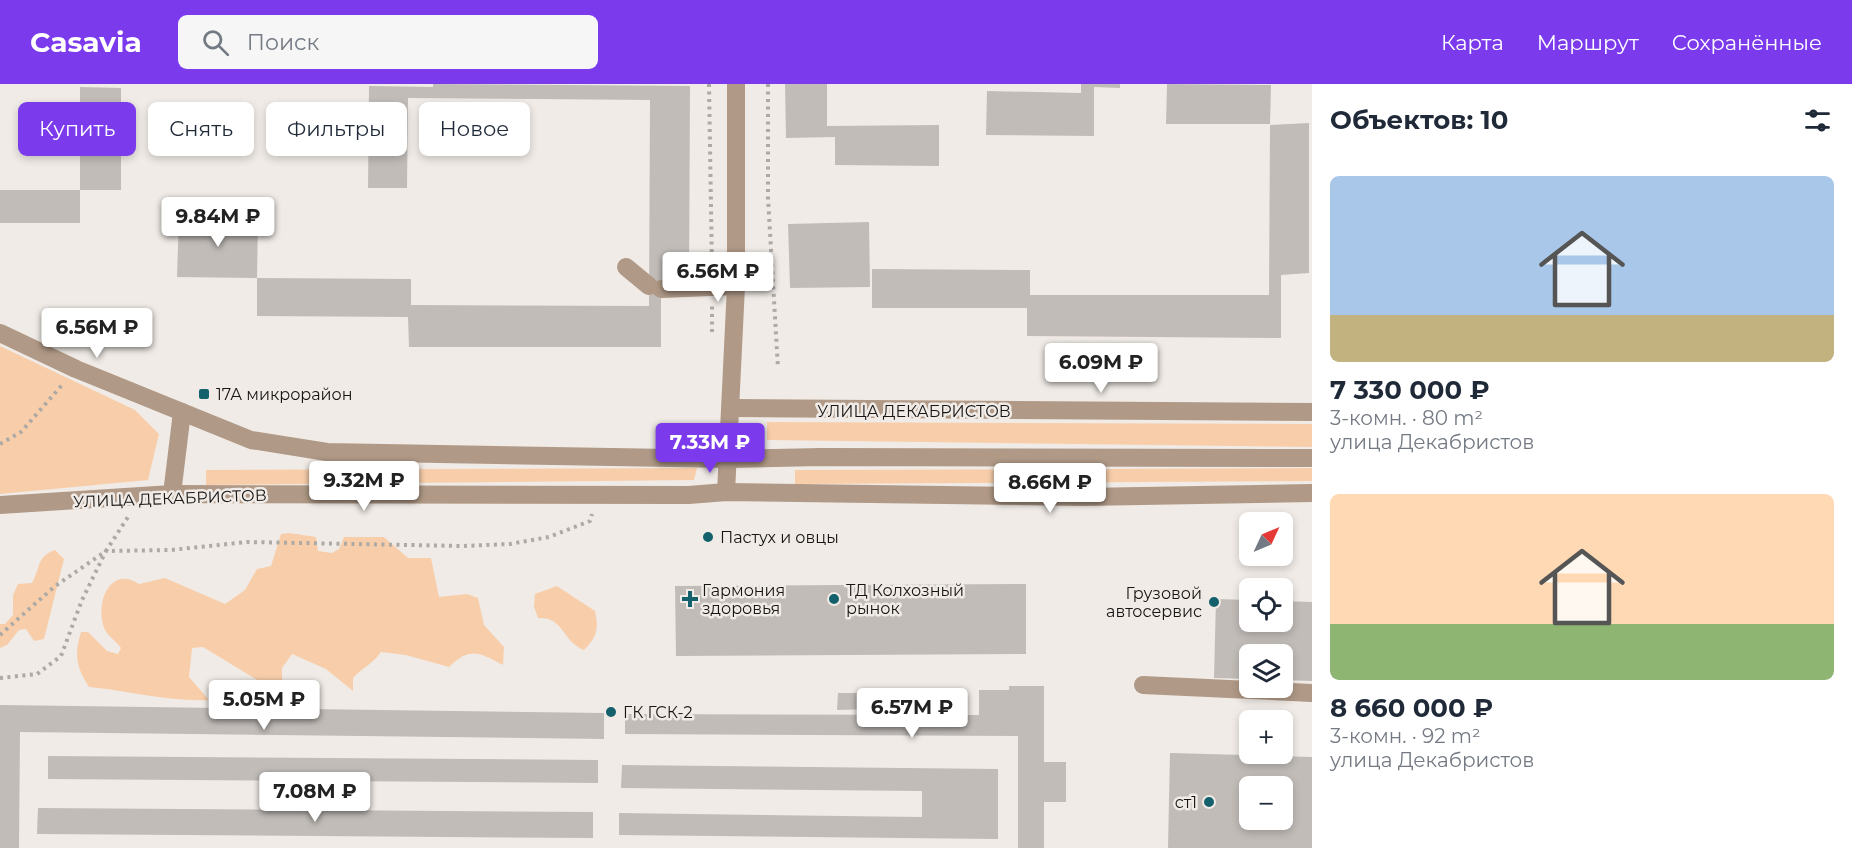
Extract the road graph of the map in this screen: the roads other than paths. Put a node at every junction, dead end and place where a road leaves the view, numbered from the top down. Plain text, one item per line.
1 (736, 84) edge
2 (626, 267) dead end
3 (736, 286) junction
4 (0, 333) edge
5 (732, 408) junction
6 (182, 412) junction
7 (1312, 412) edge
8 (1312, 458) edge
9 (730, 459) junction
10 (726, 492) junction
11 (1312, 493) edge
12 (172, 494) junction
13 (0, 505) edge
14 (1143, 685) dead end
15 (1312, 693) edge

1 - 3 street
2 - 3 street
3 - 5 street
4 - 6 street
5 - 7 street, УЛИЦА ДЕКАБРИСТОВ
5 - 9 street
6 - 9 street
6 - 12 street
8 - 9 street
9 - 10 street
10 - 11 street, УЛИЦА ДЕКАБРИСТОВ
10 - 12 street, УЛИЦА ДЕКАБРИСТОВ
12 - 13 street, УЛИЦА ДЕКАБРИСТОВ
14 - 15 street

